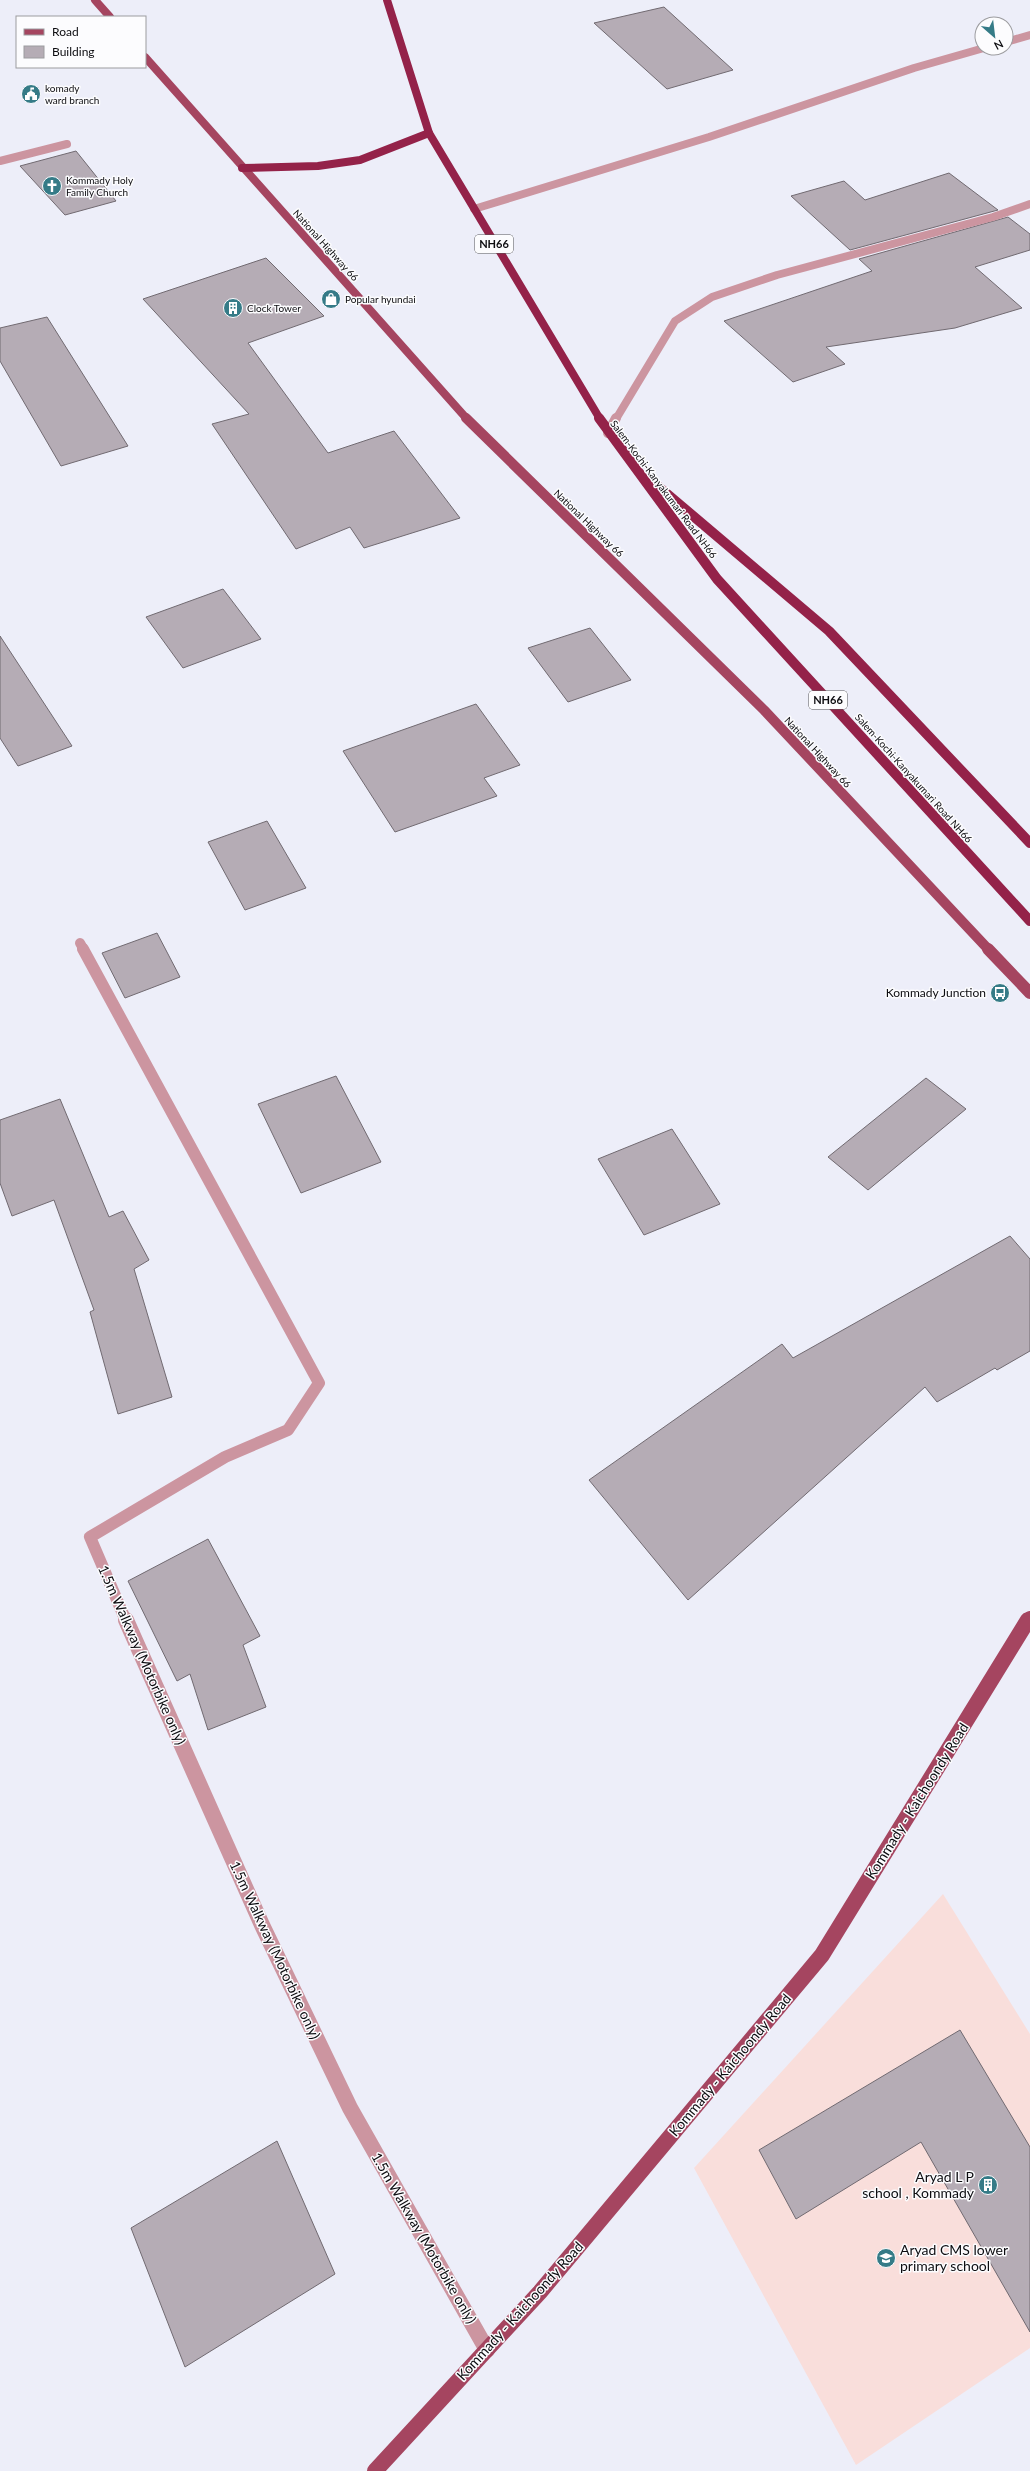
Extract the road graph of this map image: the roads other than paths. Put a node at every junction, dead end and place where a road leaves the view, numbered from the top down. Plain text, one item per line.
1 (95, 0) edge
2 (387, 0) edge
3 (109, 16) edge
4 (1030, 35) edge
5 (1014, 40) edge
6 (974, 51) edge
7 (146, 58) edge
8 (429, 133) junction
9 (67, 144) dead end
10 (0, 161) edge
11 (242, 168) junction
12 (1030, 204) edge
13 (474, 209) junction
14 (608, 433) junction
15 (639, 470) junction
16 (1030, 843) edge
17 (1030, 921) edge
18 (80, 943) dead end
19 (1030, 993) edge
20 (1030, 1617) edge
21 (487, 2350) junction
22 (375, 2471) edge

1 - 3 main road
2 - 8 highway, Salem-Kochi-Kanyakumari Road NH66 / NH66
4 - 5 street
6 - 13 street
7 - 11 main road, National Highway 66
8 - 11 highway
8 - 13 highway, Salem-Kochi-Kanyakumari Road NH66 / NH66
9 - 10 street
11 - 19 main road, National Highway 66
12 - 14 street
13 - 14 highway, Salem-Kochi-Kanyakumari Road NH66 / NH66
14 - 15 highway, Salem-Kochi-Kanyakumari Road NH66 / NH66
15 - 16 highway, NH66
15 - 17 highway, Salem-Kochi-Kanyakumari Road NH66 / NH66
18 - 21 street, 1.5m Walkway (Motorbike only)
20 - 21 main road, Kommady - Kaichoondy Road
21 - 22 main road, Kommady - Kaichoondy Road

